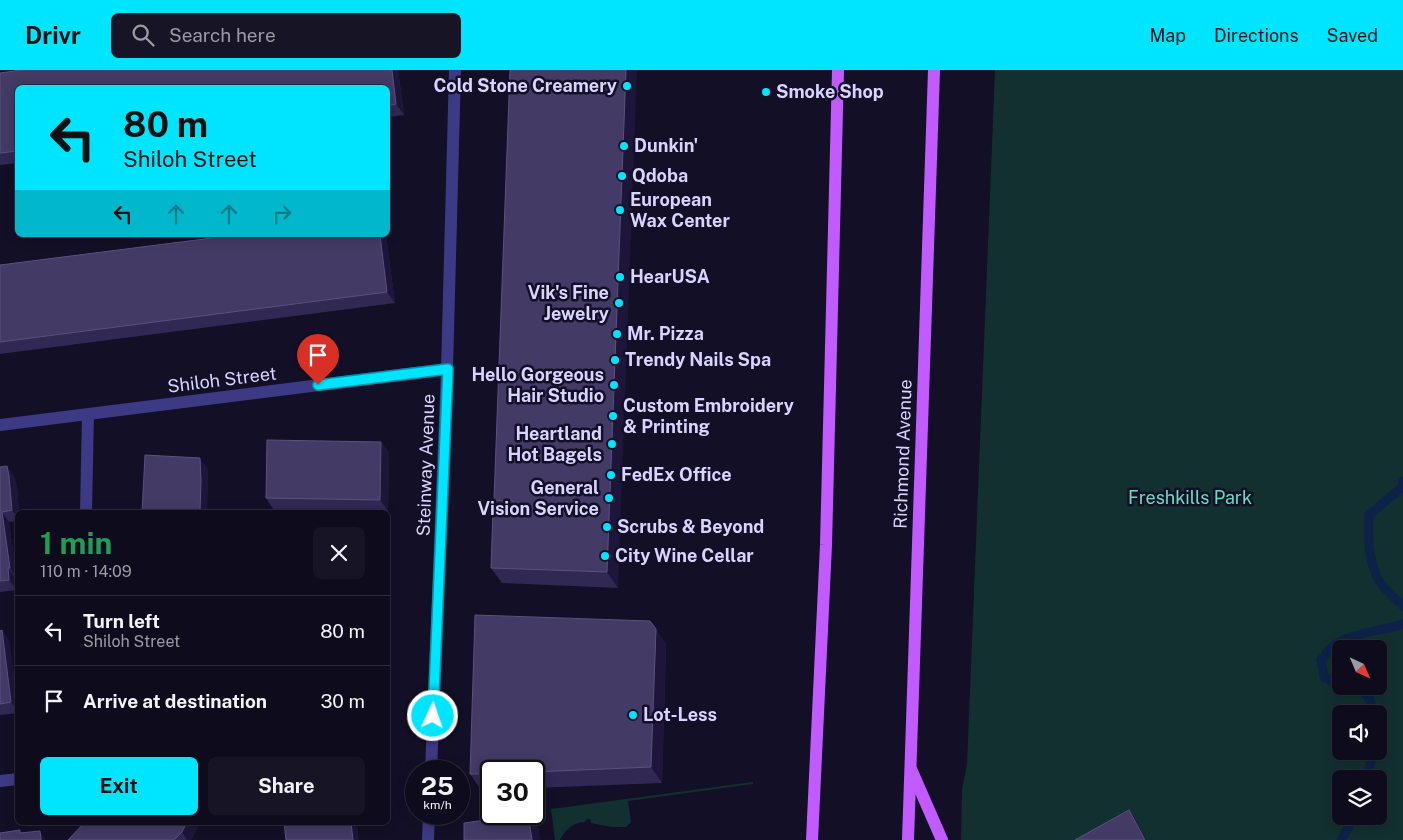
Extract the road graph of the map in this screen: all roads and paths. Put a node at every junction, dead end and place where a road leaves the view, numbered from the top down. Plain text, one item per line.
1 (455, 70) edge
2 (838, 70) edge
3 (934, 70) edge
4 (448, 369) junction
5 (88, 414) junction
6 (0, 425) edge
7 (86, 510) edge
8 (430, 760) edge
9 (910, 766) junction
10 (15, 779) edge
11 (0, 781) edge
12 (429, 825) edge
13 (428, 840) edge
14 (812, 840) edge
15 (908, 840) edge
16 (942, 840) edge

1 - 4 street, Steinway Avenue
2 - 14 main road
3 - 9 main road, Richmond Avenue
4 - 5 street, Shiloh Street
4 - 8 street, Steinway Avenue
5 - 6 street, Shiloh Street
5 - 7 street
9 - 15 main road, Richmond Avenue
9 - 16 main road
10 - 11 street
12 - 13 street

